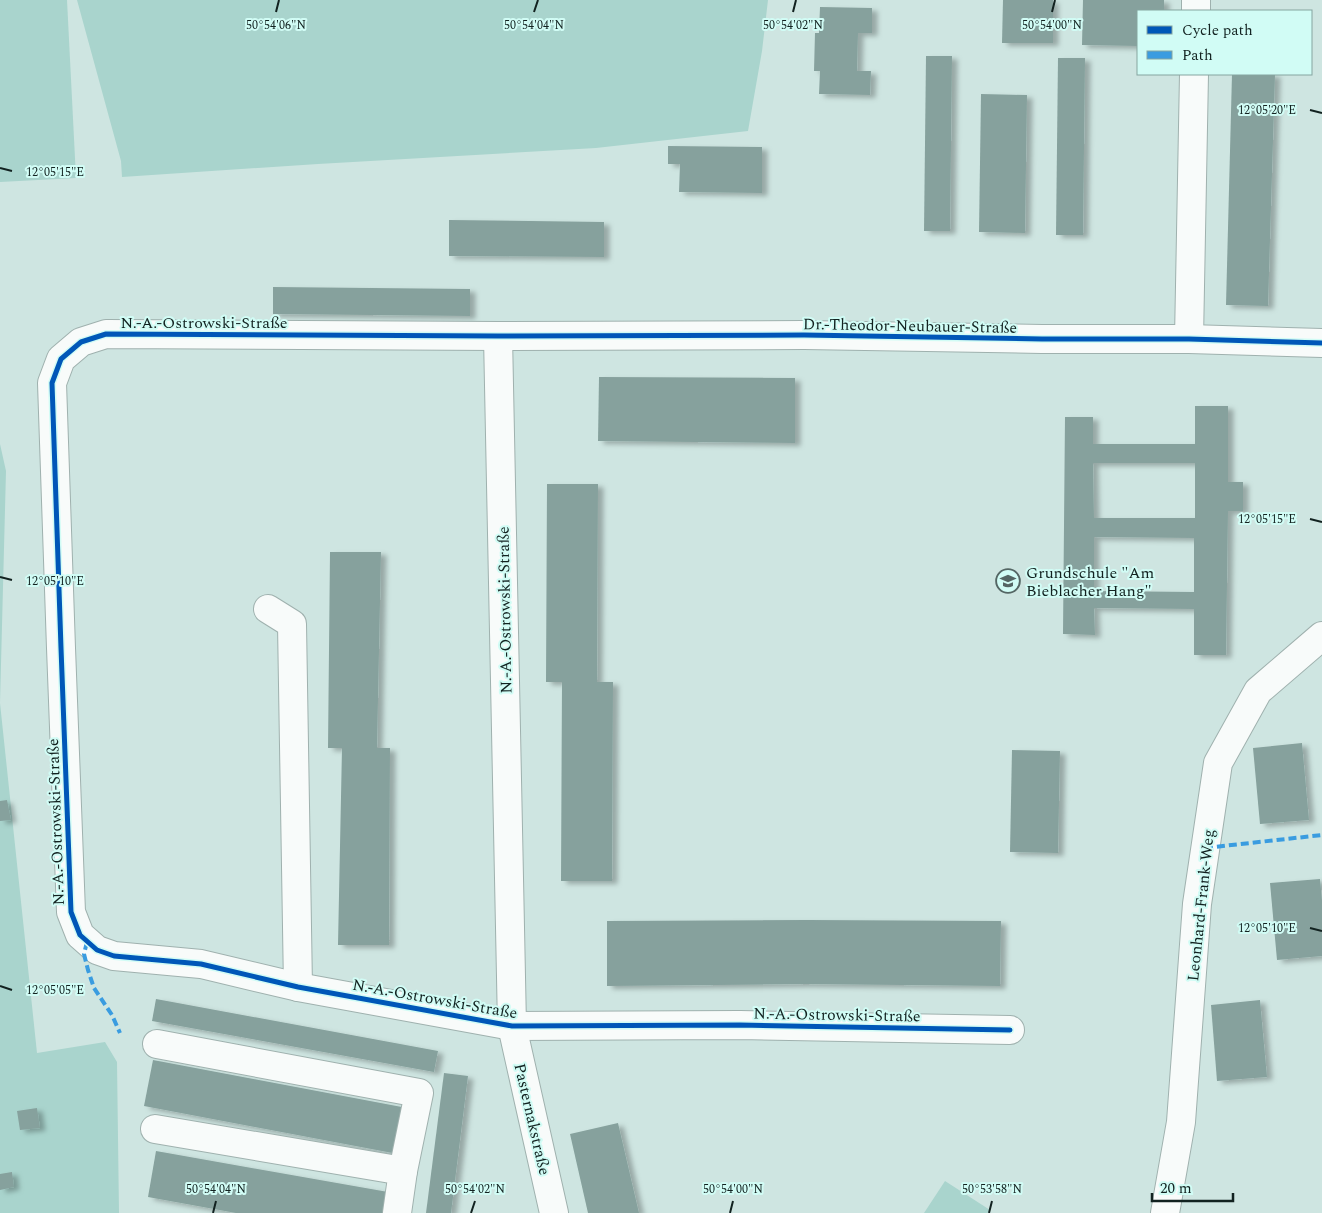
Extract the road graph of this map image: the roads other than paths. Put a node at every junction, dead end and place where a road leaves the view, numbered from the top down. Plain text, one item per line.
1 (1194, 75) edge
2 (498, 336) junction
3 (1189, 339) junction
4 (1322, 343) edge
5 (268, 609) dead end
6 (1322, 636) edge
7 (298, 986) junction
8 (512, 1026) junction
9 (1010, 1030) dead end
10 (157, 1044) dead end
11 (155, 1129) dead end
12 (403, 1171) junction
13 (397, 1213) edge
14 (554, 1213) edge
15 (1165, 1213) edge

1 - 3 street
2 - 3 street, Dr.-Theodor-Neubauer-Straße
2 - 7 street, N.-A.-Ostrowski-Straße
2 - 8 street, N.-A.-Ostrowski-Straße
3 - 4 street, Dr.-Theodor-Neubauer-Straße
5 - 7 street
6 - 15 street, Leonhard-Frank-Weg
7 - 8 street, N.-A.-Ostrowski-Straße
8 - 9 street, N.-A.-Ostrowski-Straße
8 - 14 street, Pasternakstraße
10 - 12 street
11 - 12 street
12 - 13 street

